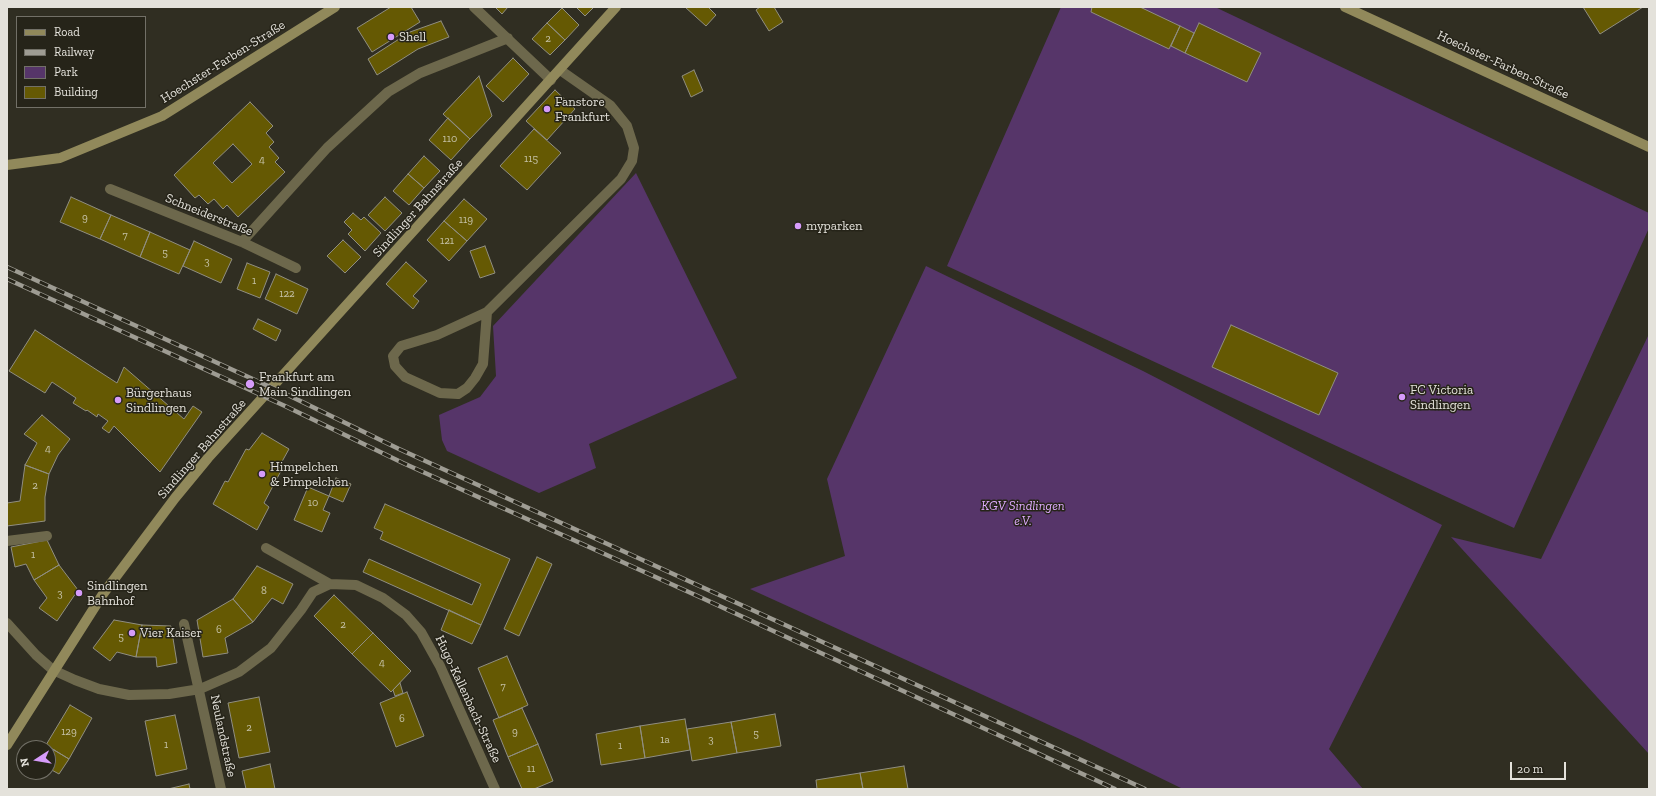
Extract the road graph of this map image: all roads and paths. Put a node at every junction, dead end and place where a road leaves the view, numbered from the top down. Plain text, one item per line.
1 (335, 7) edge
2 (474, 7) edge
3 (616, 7) edge
4 (1346, 7) edge
5 (508, 38) junction
6 (560, 70) junction
7 (551, 80) junction
8 (1649, 147) edge
9 (7, 165) edge
10 (110, 189) dead end
11 (242, 242) junction
12 (296, 268) dead end
13 (487, 312) junction
14 (47, 536) dead end
15 (7, 541) edge
16 (266, 548) dead end
17 (330, 584) junction
18 (7, 623) edge
19 (184, 624) dead end
20 (53, 670) junction
21 (200, 689) junction
22 (7, 745) edge
23 (221, 789) edge
24 (495, 789) edge

1 - 9 street, Hoechster-Farben-Straße
2 - 5 street
3 - 6 street, Sindlinger Bahnstraße
4 - 8 street, Hoechster-Farben-Straße
5 - 7 street
5 - 11 street
6 - 7 street, Sindlinger Bahnstraße
6 - 13 street
7 - 20 street, Sindlinger Bahnstraße
10 - 11 street, Schneiderstraße
11 - 12 street, Schneiderstraße
13 - 13 street
14 - 15 street
16 - 17 street
17 - 21 street
17 - 24 street, Hugo-Kallenbach-Straße
18 - 20 street
19 - 21 street, Neulandstraße
20 - 21 street
20 - 22 street, Sindlinger Bahnstraße
21 - 23 street, Neulandstraße

